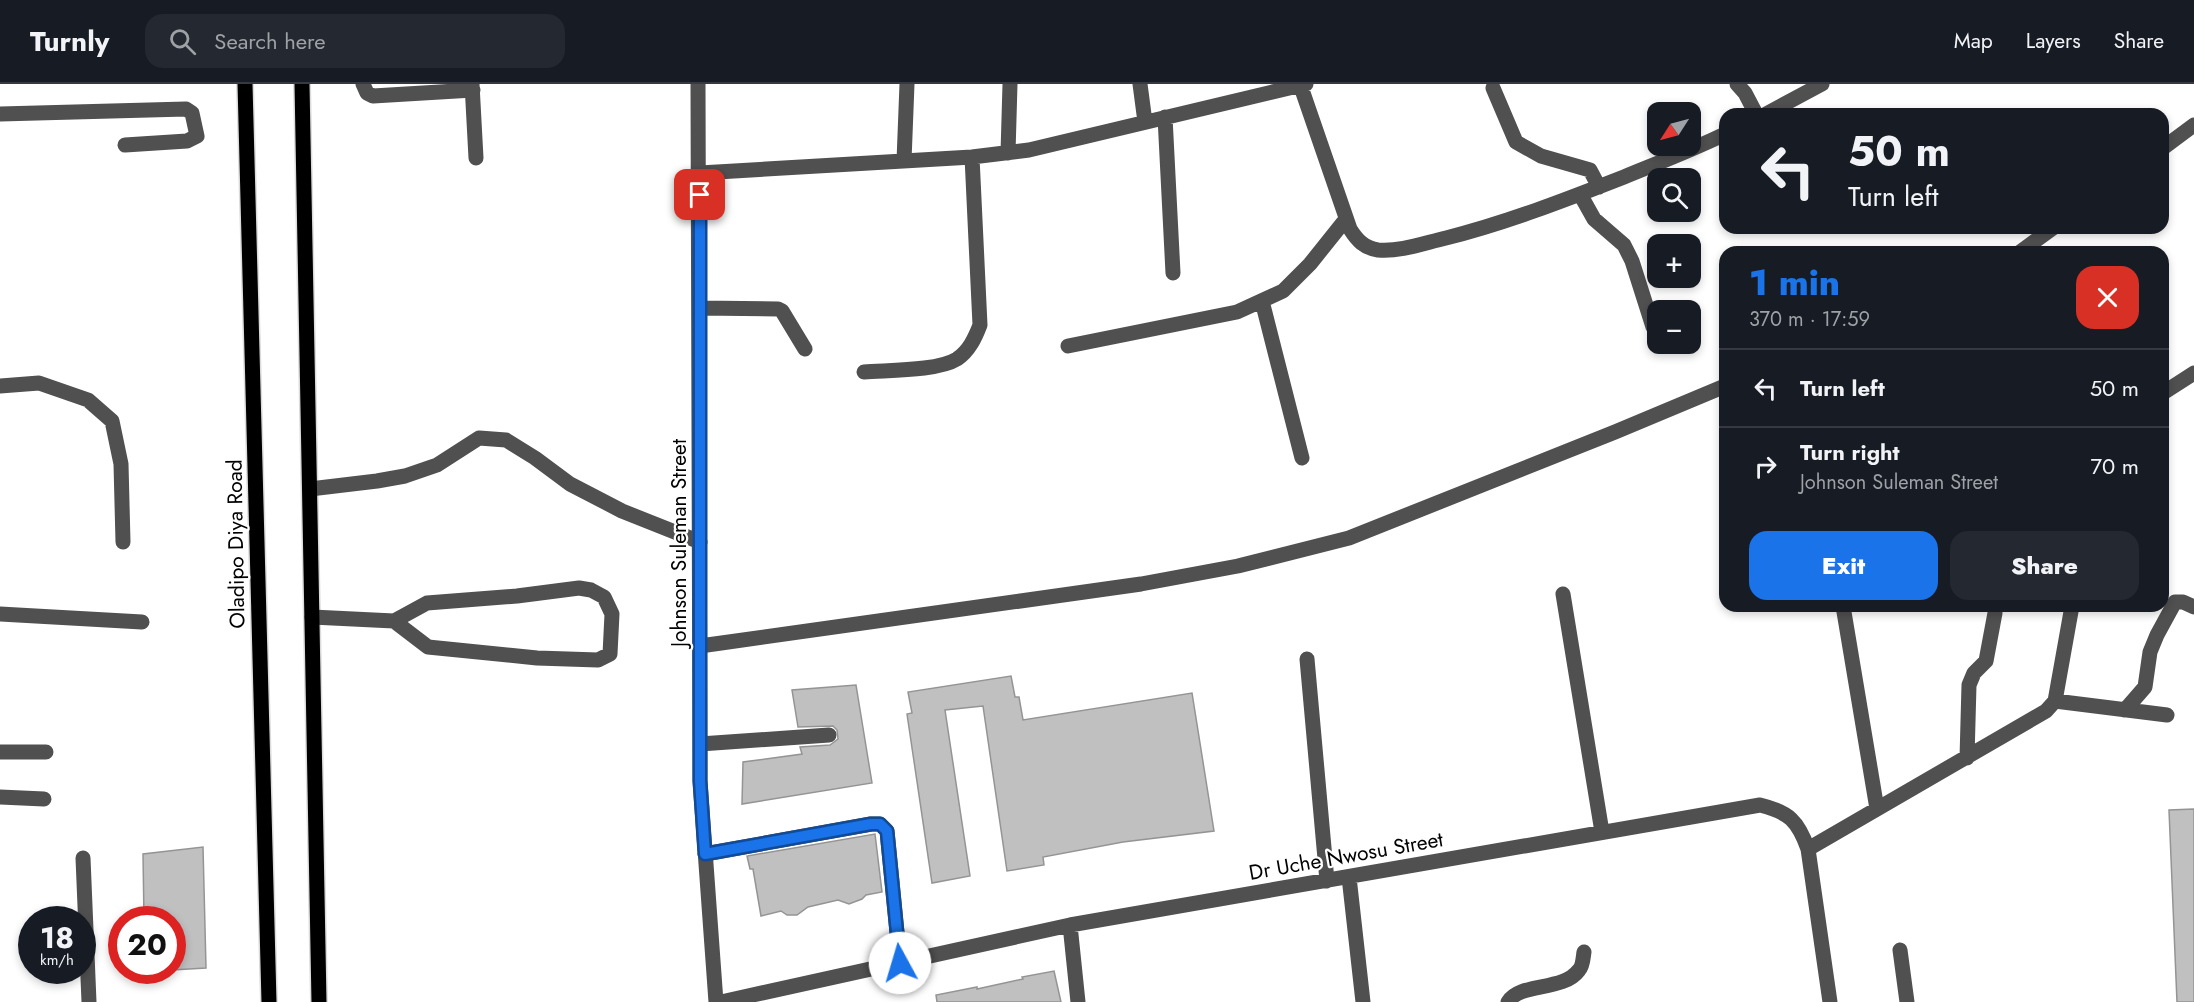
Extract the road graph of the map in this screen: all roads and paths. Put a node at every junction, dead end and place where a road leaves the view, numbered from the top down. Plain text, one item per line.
1 (245, 84) edge
2 (302, 84) edge
3 (363, 84) edge
4 (698, 84) edge
5 (907, 84) edge
6 (1010, 84) edge
7 (1140, 84) edge
8 (1302, 84) edge
9 (1737, 84) edge
10 (1822, 84) edge
11 (473, 87) edge
12 (1493, 88) dead end
13 (1753, 108) edge
14 (1777, 108) edge
15 (0, 114) edge
16 (1165, 117) junction
17 (1145, 122) junction
18 (2194, 125) edge
19 (1719, 137) edge
20 (2169, 144) edge
21 (125, 145) dead end
22 (1008, 153) junction
23 (972, 157) junction
24 (476, 158) dead end
25 (904, 161) junction
26 (700, 173) junction
27 (1599, 187) junction
28 (1580, 194) junction
29 (1346, 219) junction
30 (2045, 234) edge
31 (2028, 246) edge
32 (1173, 273) dead end
33 (1262, 301) junction
34 (700, 308) junction
35 (1647, 308) edge
36 (1068, 346) dead end
37 (805, 349) dead end
38 (864, 372) dead end
39 (2194, 373) edge
40 (0, 386) edge
41 (1719, 389) edge
42 (2169, 389) edge
43 (1302, 458) dead end
44 (310, 489) junction
45 (123, 542) dead end
46 (700, 542) junction
47 (1563, 594) dead end
48 (2194, 606) edge
49 (1844, 612) edge
50 (2071, 612) edge
51 (1995, 613) dead end
52 (0, 614) edge
53 (312, 617) junction
54 (394, 621) junction
55 (142, 622) dead end
56 (700, 646) junction
57 (1307, 659) dead end
58 (2055, 701) junction
59 (2125, 710) junction
60 (2167, 715) dead end
61 (829, 735) dead end
62 (700, 744) junction
63 (0, 752) edge
64 (46, 752) dead end
65 (1967, 758) junction
66 (0, 797) edge
67 (44, 799) dead end
68 (1877, 809) junction
69 (1602, 832) junction
70 (1808, 849) junction
71 (705, 854) junction
72 (83, 858) dead end
73 (1349, 877) junction
74 (1327, 881) junction
75 (1070, 925) junction
76 (1900, 950) dead end
77 (1584, 952) dead end
78 (900, 963) junction
79 (90, 1002) edge
80 (268, 1002) edge
81 (320, 1002) edge
82 (719, 1002) edge
83 (1078, 1002) edge
84 (1363, 1002) edge
85 (1508, 1002) edge
86 (1830, 1002) edge
87 (1907, 1002) edge

1 - 80 main road, Oladipo Diya Road
2 - 44 main road
3 - 11 street
4 - 26 street, Johnson Suleman Street
5 - 25 street
6 - 22 street
7 - 17 street
8 - 16 street
8 - 29 street
9 - 13 street
10 - 14 street
11 - 24 street
12 - 27 street
15 - 21 street
16 - 17 street
16 - 32 street
17 - 22 street
18 - 20 street
19 - 27 street
22 - 23 street
23 - 25 street
23 - 38 street
25 - 26 street
26 - 34 street, Johnson Suleman Street
27 - 28 street
28 - 29 street
28 - 35 street
29 - 33 street
30 - 31 street
33 - 36 street
33 - 43 street
34 - 37 street
34 - 46 street, Johnson Suleman Street
39 - 42 street
40 - 45 street
41 - 56 street
44 - 46 street
44 - 53 main road
46 - 56 street, Johnson Suleman Street
47 - 69 street
48 - 59 street
49 - 68 street
50 - 58 street
51 - 65 street
52 - 55 street
53 - 54 street
53 - 81 main road
54 - 54 street
56 - 62 street, Johnson Suleman Street
57 - 74 street
58 - 59 street
58 - 65 street
59 - 60 street
61 - 62 street
62 - 71 street, Johnson Suleman Street
63 - 64 street
65 - 68 street
66 - 67 street
68 - 70 street
69 - 70 street, Dr Uche Nwosu Street
69 - 73 street, Dr Uche Nwosu Street
70 - 86 street, Dr Uche Nwosu Street
71 - 78 street
71 - 82 street, Johnson Suleman Street
72 - 79 street
73 - 74 street, Dr Uche Nwosu Street
73 - 84 street
74 - 75 street, Dr Uche Nwosu Street
75 - 78 street, Dr Uche Nwosu Street
75 - 83 street
76 - 87 street
77 - 85 street
78 - 82 street, Dr Uche Nwosu Street

